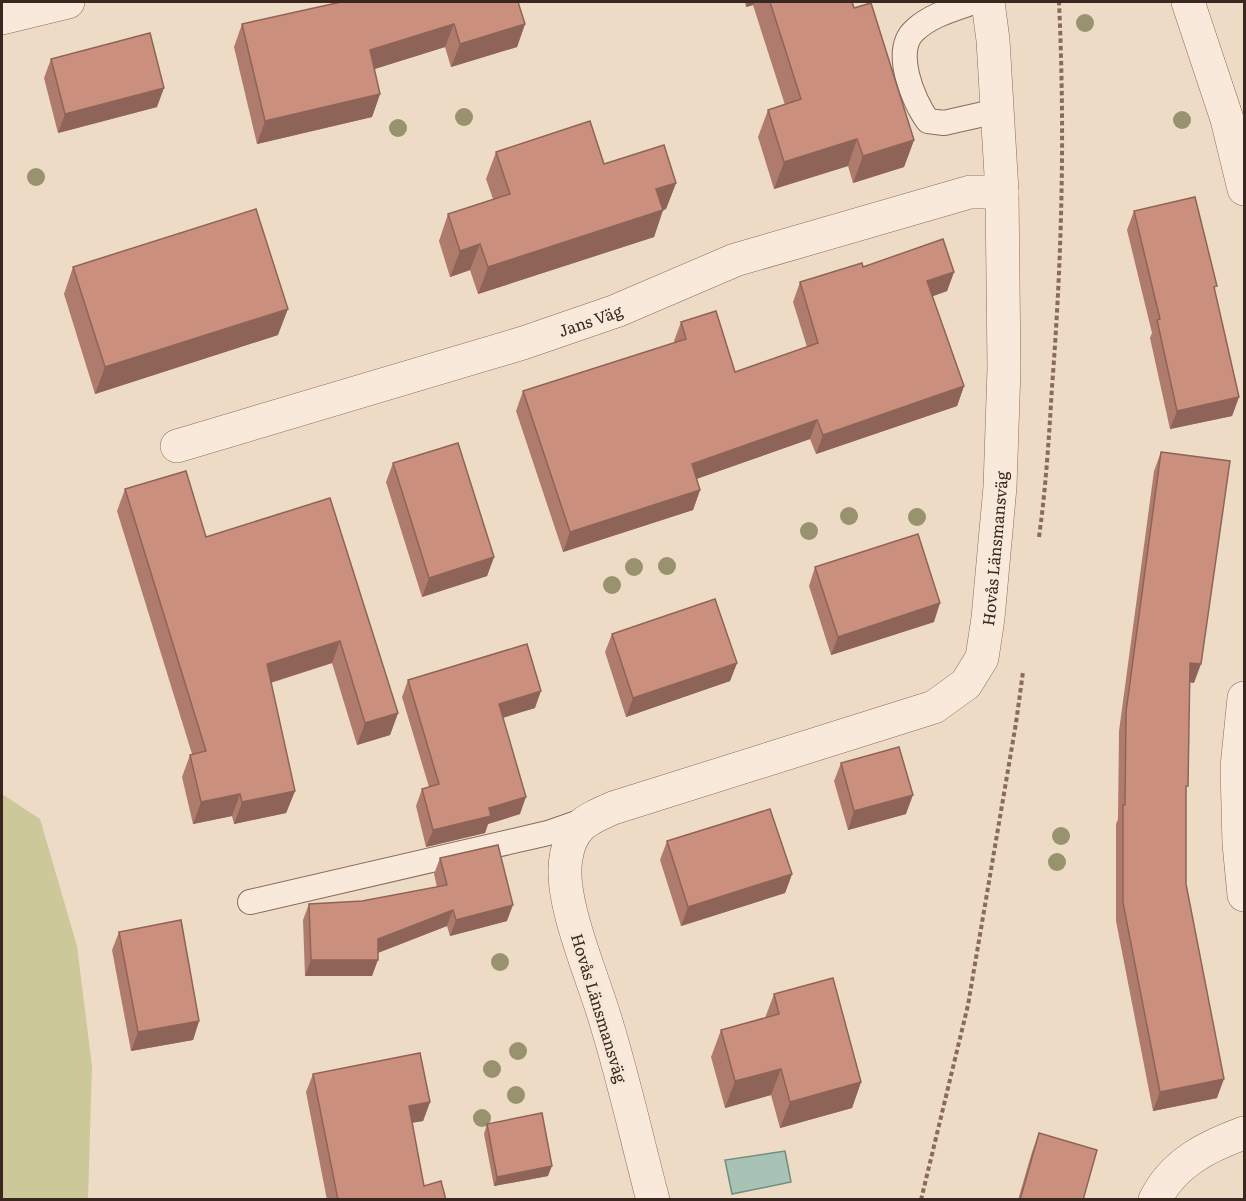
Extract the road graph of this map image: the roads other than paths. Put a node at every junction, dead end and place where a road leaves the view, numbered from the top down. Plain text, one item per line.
1 (68, 2) edge
2 (974, 2) edge
3 (988, 2) edge
4 (1188, 2) edge
5 (2, 18) edge
6 (997, 111) junction
7 (1245, 189) edge
8 (1002, 192) junction
9 (177, 446) dead end
10 (1245, 698) edge
11 (585, 820) junction
12 (1245, 895) edge
13 (250, 902) dead end
14 (1245, 1133) edge
15 (653, 1200) edge
16 (1155, 1200) edge

1 - 5 street
2 - 6 lane
3 - 6 street, Hovås Länsmansväg
4 - 7 street
6 - 8 street, Hovås Länsmansväg
8 - 9 street, Jans Väg
8 - 11 street, Hovås Länsmansväg
10 - 12 street
11 - 13 lane, Hovås Länsmansväg
11 - 15 street, Hovås Länsmansväg
14 - 16 street

